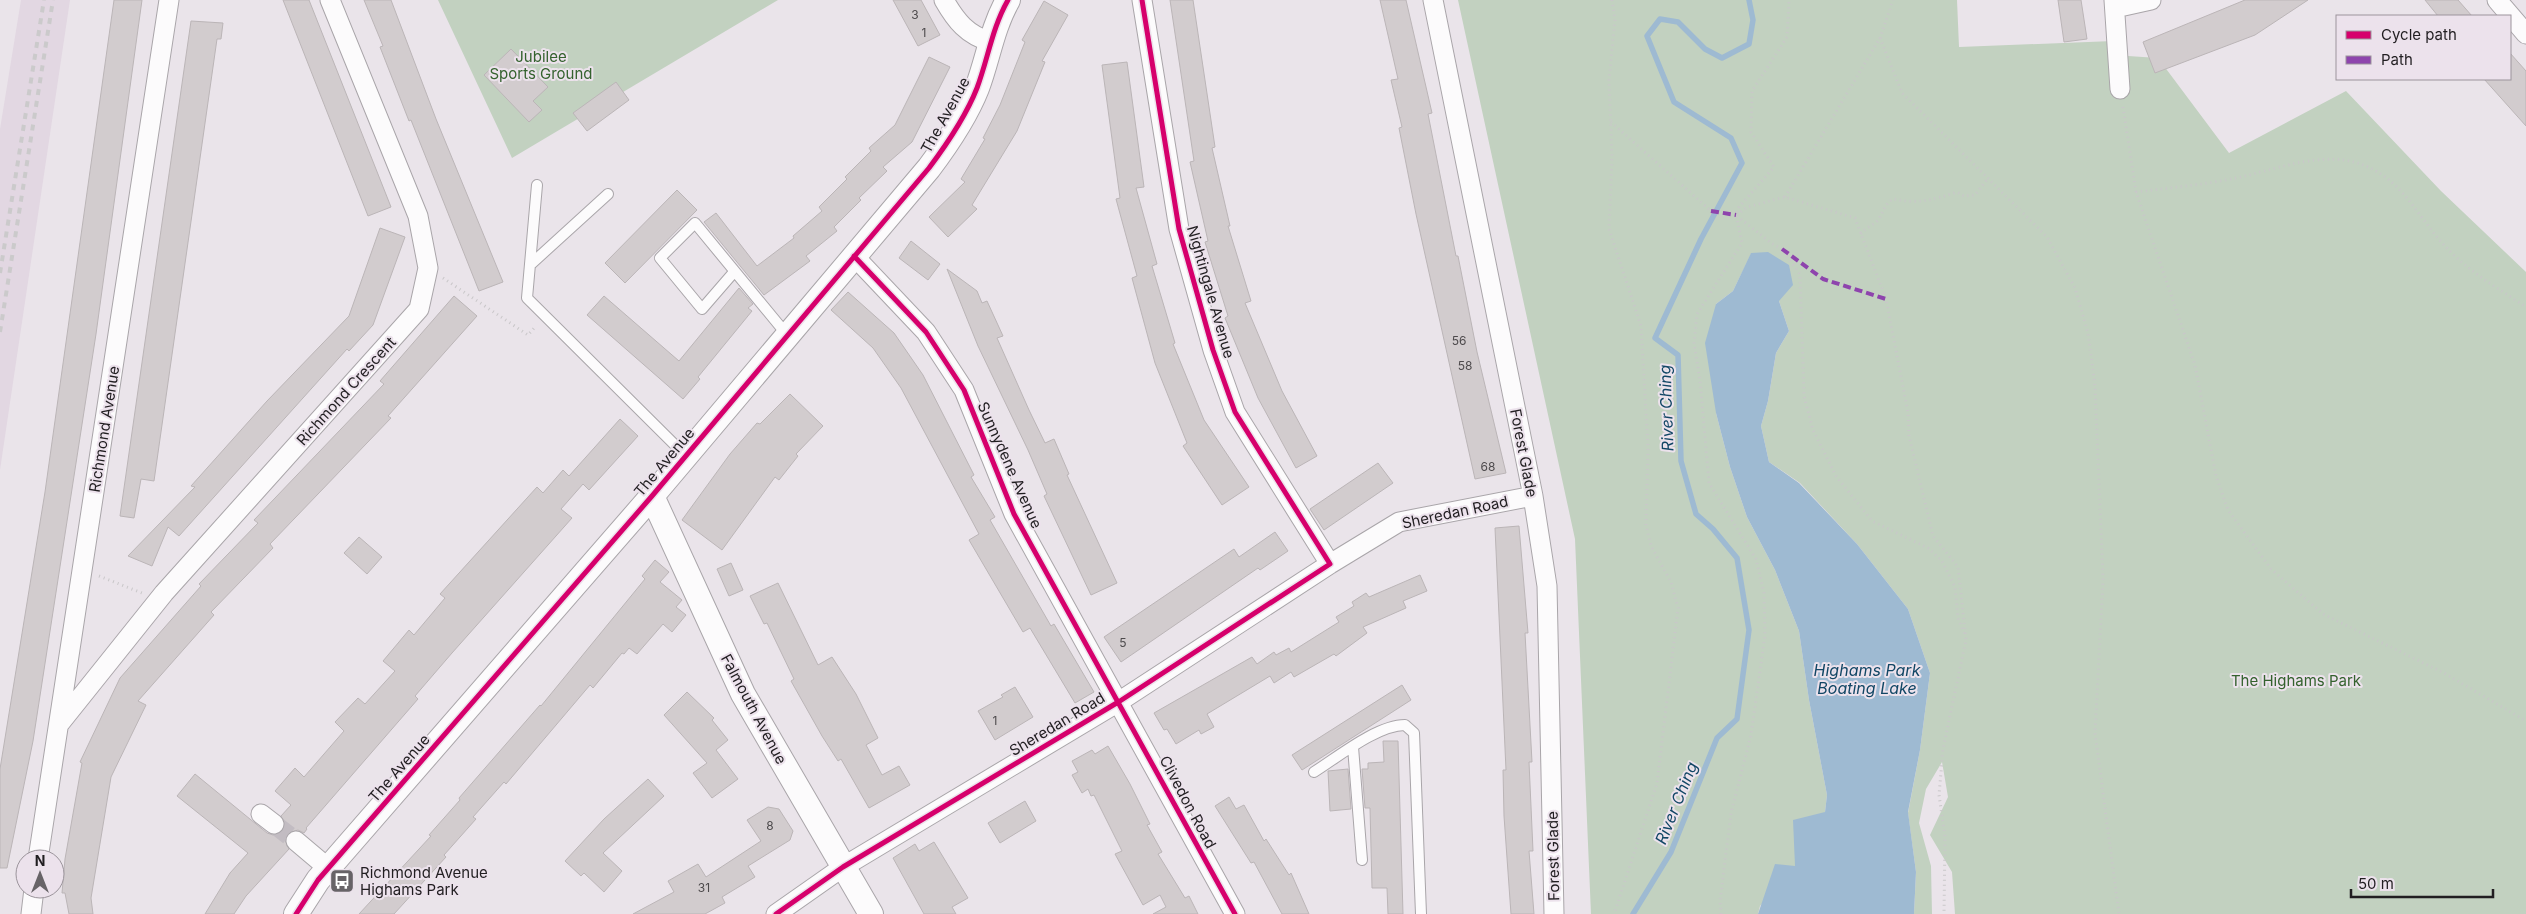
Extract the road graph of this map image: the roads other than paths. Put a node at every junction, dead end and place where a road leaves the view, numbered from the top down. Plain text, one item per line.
1 (170, 0) edge
2 (330, 0) edge
3 (944, 0) edge
4 (1008, 0) edge
5 (1142, 0) edge
6 (1433, 0) edge
7 (2151, 0) edge
8 (2497, 0) edge
9 (2115, 4) edge
10 (2510, 15) edge
11 (2511, 16) edge
12 (2526, 34) edge
13 (991, 42) junction
14 (2120, 89) road end
15 (537, 185) dead end
16 (608, 194) dead end
17 (854, 256) junction
18 (530, 265) junction
19 (734, 272) junction
20 (788, 336) junction
21 (685, 455) junction
22 (652, 496) junction
23 (1533, 496) junction
24 (1330, 564) junction
25 (1120, 701) junction
26 (60, 723) junction
27 (1353, 747) junction
28 (1314, 772) dead end
29 (296, 841) tunnel mouth
30 (40, 849) edge
31 (1362, 860) dead end
32 (843, 867) junction
33 (328, 868) junction
34 (33, 899) edge
35 (31, 914) edge
36 (296, 914) edge
37 (776, 914) edge
38 (871, 914) edge
39 (1235, 914) edge
40 (1421, 914) edge
41 (1554, 914) edge

1 - 26 street, Richmond Avenue
2 - 26 street, Richmond Crescent
3 - 13 street
4 - 13 street, The Avenue
5 - 24 street, Nightingale Avenue
6 - 23 street, Forest Glade
7 - 9 street
8 - 10 street
9 - 14 street
11 - 12 street
13 - 17 street, The Avenue
15 - 18 lane
16 - 18 lane
17 - 20 street, The Avenue
17 - 25 street, Sunnydene Avenue
18 - 21 lane
19 - 19 lane
19 - 20 lane
20 - 21 street, The Avenue
21 - 22 street, The Avenue
22 - 32 street, Falmouth Avenue
22 - 33 street, The Avenue
23 - 24 street, Sheredan Road
23 - 41 street, Forest Glade
24 - 25 street, Sheredan Road
25 - 32 street, Sheredan Road
25 - 39 street, Clivedon Road
26 - 30 street, Richmond Avenue
27 - 28 lane
27 - 31 lane
27 - 40 lane
29 - 33 street
32 - 37 street, Sheredan Road
32 - 38 street, Falmouth Avenue
33 - 36 street, The Avenue
34 - 35 street

